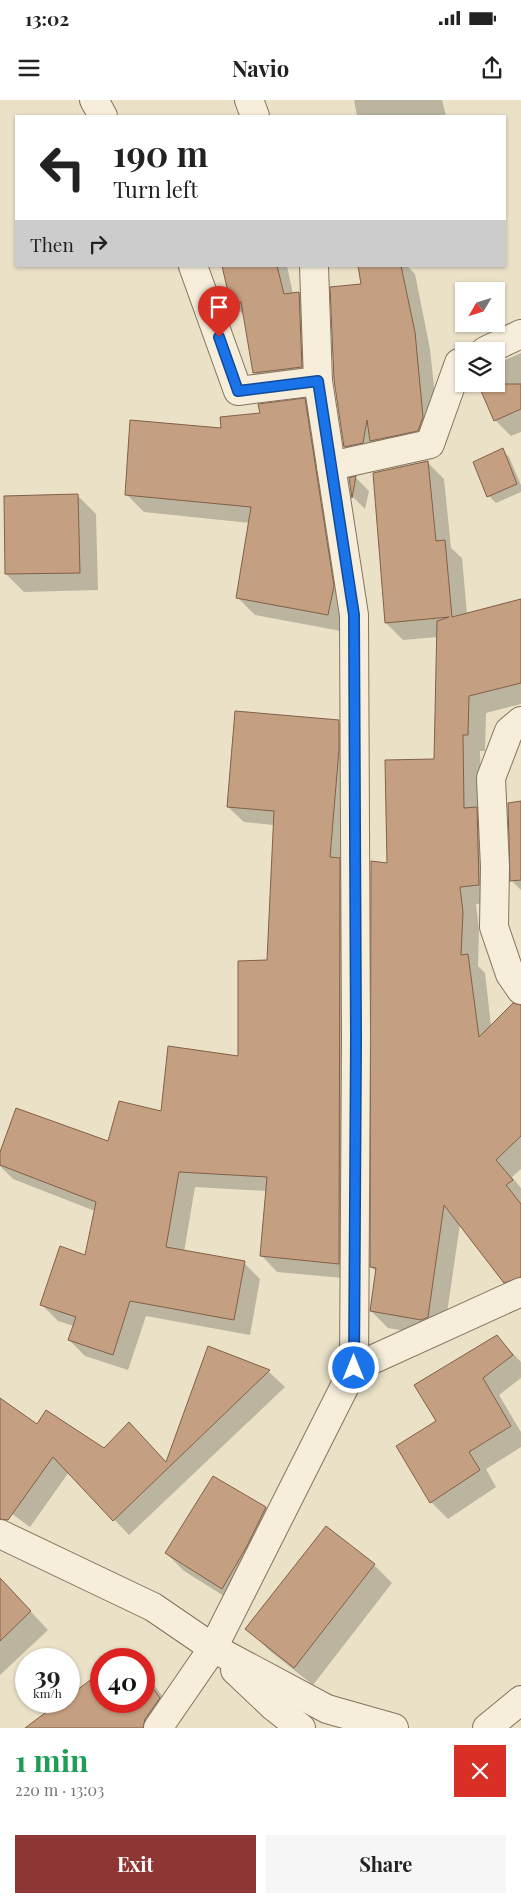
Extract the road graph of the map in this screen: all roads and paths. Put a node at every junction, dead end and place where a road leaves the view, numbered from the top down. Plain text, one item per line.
1 (94, 100) edge
2 (249, 100) edge
3 (102, 115) edge
4 (255, 115) edge
5 (194, 267) edge
6 (314, 267) edge
7 (521, 334) edge
8 (504, 342) edge
9 (455, 374) edge
10 (318, 381) junction
11 (331, 466) junction
12 (521, 721) edge
13 (521, 990) edge
14 (521, 1292) edge
15 (354, 1368) junction
16 (0, 1534) edge
17 (212, 1648) junction
18 (521, 1700) edge
19 (275, 1718) edge
20 (158, 1728) edge
21 (301, 1728) edge
22 (394, 1728) edge
23 (487, 1728) edge

1 - 3 street
2 - 4 street
5 - 10 street
6 - 10 street
7 - 8 street
9 - 11 street
10 - 11 street
11 - 15 street
12 - 13 street
14 - 15 street
15 - 17 street
16 - 17 street
17 - 19 street
17 - 20 street
17 - 22 street
18 - 23 street
19 - 21 street

